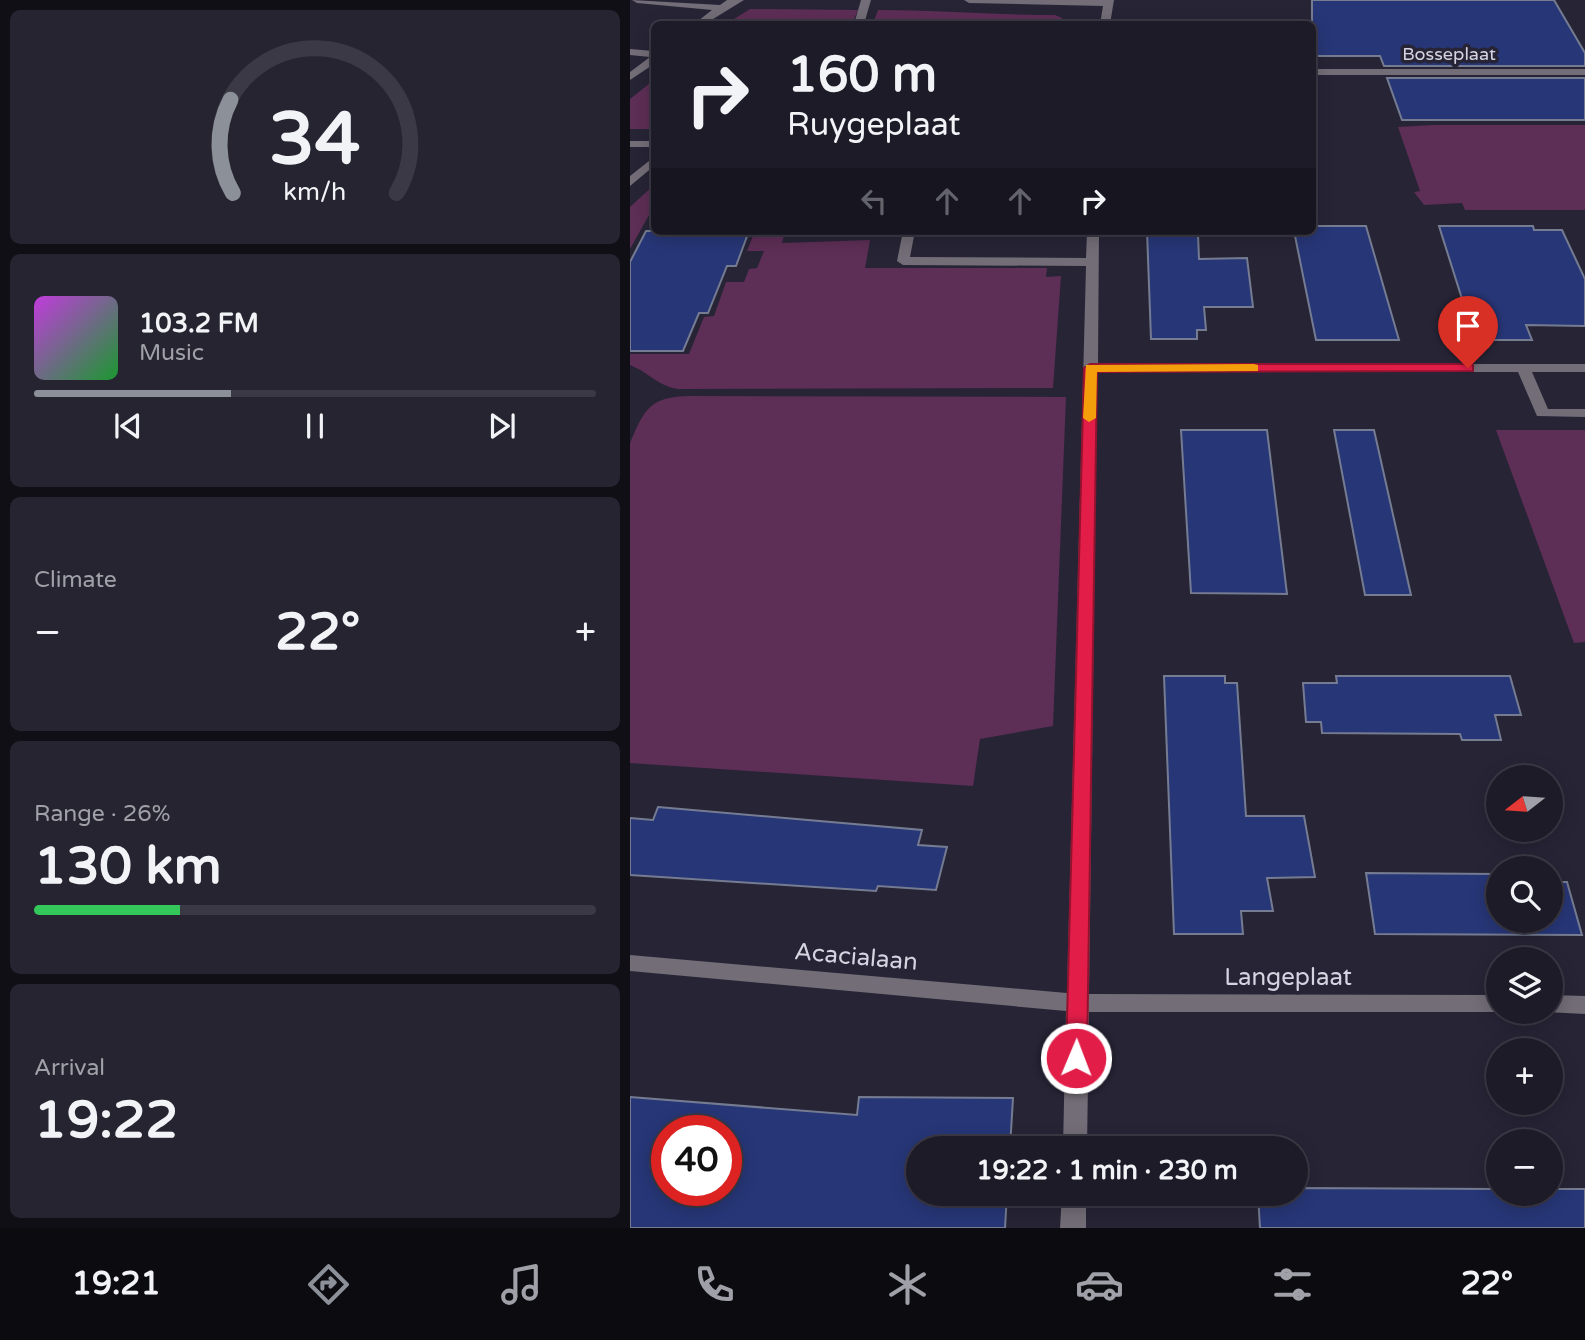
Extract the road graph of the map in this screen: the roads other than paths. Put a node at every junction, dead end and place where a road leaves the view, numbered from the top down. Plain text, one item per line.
1 (637, 0) edge
2 (739, 0) edge
3 (866, 0) edge
4 (971, 0) edge
5 (1108, 1) edge
6 (720, 8) junction
7 (703, 21) edge
8 (860, 21) edge
9 (1105, 21) edge
10 (630, 52) edge
11 (651, 56) edge
12 (651, 60) edge
13 (1316, 72) edge
14 (1585, 72) edge
15 (630, 77) edge
16 (630, 144) edge
17 (651, 144) edge
18 (651, 163) edge
19 (630, 182) edge
20 (908, 235) edge
21 (1093, 235) edge
22 (1093, 262) junction
23 (1090, 368) junction
24 (1523, 368) junction
25 (1585, 368) edge
26 (1585, 413) edge
27 (630, 963) edge
28 (1077, 1003) junction
29 (1486, 1004) edge
30 (1563, 1004) edge
31 (1585, 1004) edge
32 (1074, 1136) edge
33 (1074, 1206) edge
34 (1073, 1228) edge

1 - 6 street
2 - 6 street
3 - 8 street
4 - 5 street
5 - 9 street
6 - 7 street
10 - 11 street
12 - 15 street
13 - 14 street, Bosseplaat
16 - 17 street
18 - 19 street
20 - 22 street
21 - 22 street
22 - 23 street
23 - 24 street
23 - 28 street
24 - 25 street
24 - 26 street
27 - 28 street, Acacialaan
28 - 29 street, Langeplaat
28 - 32 street
30 - 31 street
33 - 34 street

